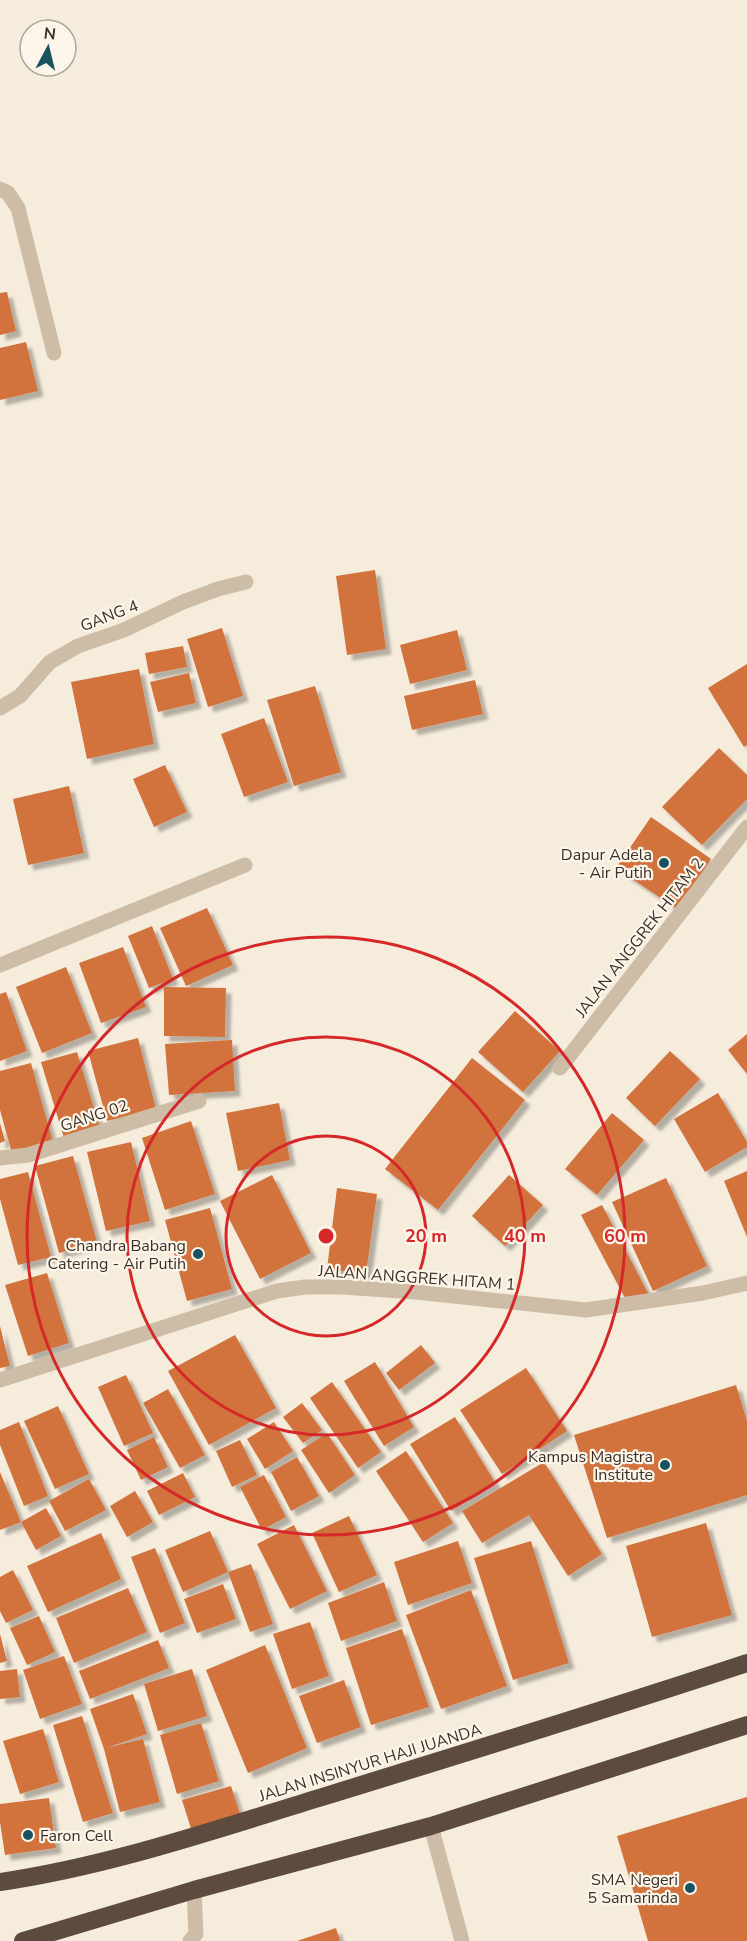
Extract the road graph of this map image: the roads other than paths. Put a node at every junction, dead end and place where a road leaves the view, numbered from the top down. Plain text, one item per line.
1 (0, 189) edge
2 (54, 353) dead end
3 (246, 582) dead end
4 (0, 708) edge
5 (747, 827) edge
6 (245, 865) dead end
7 (0, 965) edge
8 (560, 1068) dead end
9 (199, 1101) dead end
10 (0, 1158) edge
11 (747, 1283) edge
12 (0, 1380) edge
13 (747, 1664) edge
14 (747, 1725) edge
15 (431, 1826) junction
16 (0, 1882) edge
17 (194, 1890) junction
18 (32, 1940) edge
19 (190, 1941) edge
20 (462, 1941) edge

1 - 2 street
3 - 4 street, GANG 4
5 - 8 street, JALAN ANGGREK HITAM 2
6 - 7 street
9 - 10 street, GANG 02
11 - 12 street, JALAN ANGGREK HITAM 1
13 - 16 highway, JALAN INSINYUR HAJI JUANDA
14 - 15 highway
15 - 17 highway
15 - 20 street
17 - 18 highway
17 - 19 street

